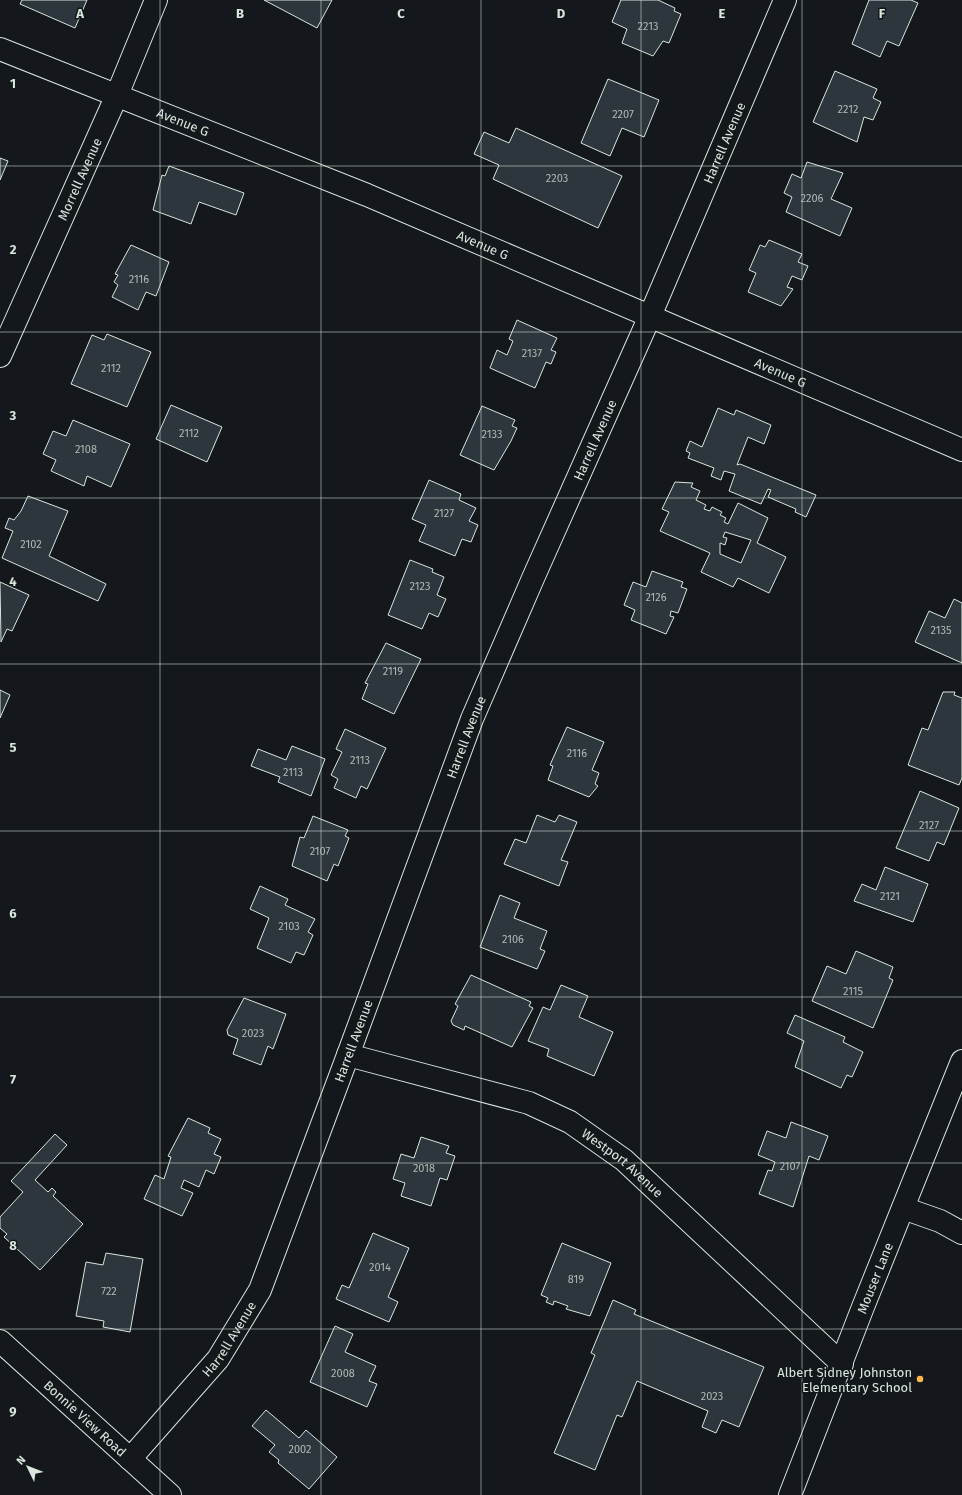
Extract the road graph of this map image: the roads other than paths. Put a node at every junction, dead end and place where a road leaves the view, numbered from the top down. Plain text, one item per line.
1 (156, 0) edge
2 (785, 0) edge
3 (0, 49) edge
4 (117, 95) junction
5 (650, 316) junction
6 (0, 356) edge
7 (962, 450) edge
8 (348, 1055) junction
9 (962, 1061) edge
10 (903, 1208) junction
11 (962, 1233) edge
12 (0, 1340) edge
13 (842, 1364) junction
14 (130, 1459) junction
15 (170, 1495) edge
16 (790, 1495) edge

1 - 4 street, Morrell Avenue
2 - 5 street, Harrell Avenue
3 - 4 street, Avenue G
4 - 5 street, Avenue G
4 - 6 street, Morrell Avenue
5 - 7 street, Avenue G
5 - 8 street, Harrell Avenue
8 - 13 street, Westport Avenue
8 - 14 street, Harrell Avenue
9 - 10 street, Mouser Lane
10 - 11 street
10 - 13 street, Mouser Lane
12 - 14 street, Bonnie View Road
13 - 16 street, Mouser Lane
14 - 15 street, Bonnie View Road

